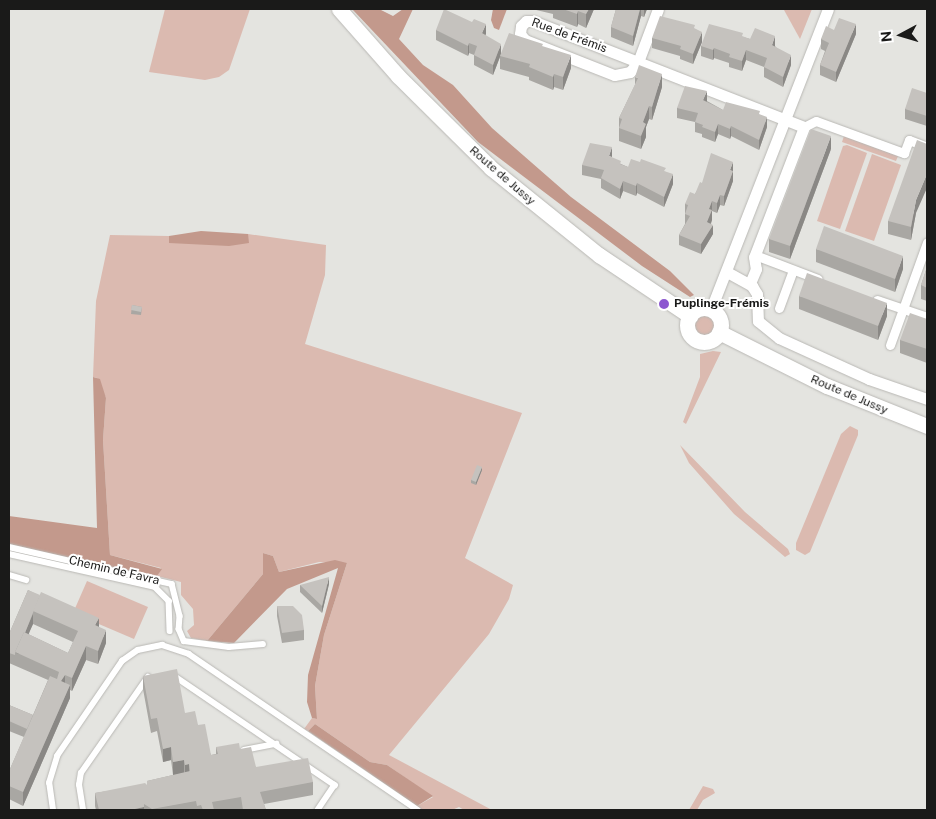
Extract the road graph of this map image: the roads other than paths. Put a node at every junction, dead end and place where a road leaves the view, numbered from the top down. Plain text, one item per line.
1 (339, 9) edge
2 (658, 9) edge
3 (828, 9) edge
4 (638, 62) junction
5 (785, 121) junction
6 (804, 127) junction
7 (817, 132) edge
8 (927, 147) edge
9 (927, 242) edge
10 (925, 254) edge
11 (755, 256) junction
12 (793, 270) junction
13 (727, 272) junction
14 (750, 283) junction
15 (832, 284) edge
16 (868, 297) edge
17 (779, 308) dead end
18 (903, 309) junction
19 (711, 310) junction
20 (690, 316) junction
21 (927, 317) edge
22 (719, 332) junction
23 (890, 345) dead end
24 (927, 399) edge
25 (927, 426) edge
26 (9, 547) edge
27 (9, 554) edge
28 (9, 576) edge
29 (26, 580) dead end
30 (170, 631) dead end
31 (263, 644) dead end
32 (162, 672) edge
33 (153, 675) edge
34 (276, 744) junction
35 (239, 751) edge
36 (53, 810) edge
37 (83, 810) edge
38 (318, 810) edge
39 (418, 810) edge

1 - 20 main road, Route de Jussy
2 - 4 street
3 - 5 street
4 - 4 street, Rue de Frémis
4 - 5 street, Rue de Frémis
5 - 6 street, Rue de Frémis
5 - 13 street
6 - 7 lane
6 - 8 street
6 - 11 street
9 - 10 street
10 - 18 street
11 - 12 street
11 - 14 street
12 - 15 street
12 - 17 street
13 - 14 street
13 - 19 street
14 - 24 street
16 - 18 street
18 - 21 street
18 - 23 street
19 - 20 main road
19 - 22 main road
20 - 22 main road
22 - 25 main road, Route de Jussy
26 - 31 lane, Chemin de Favra
27 - 30 lane
28 - 29 lane
32 - 34 lane
33 - 37 lane
34 - 35 lane
34 - 38 lane
36 - 39 lane

